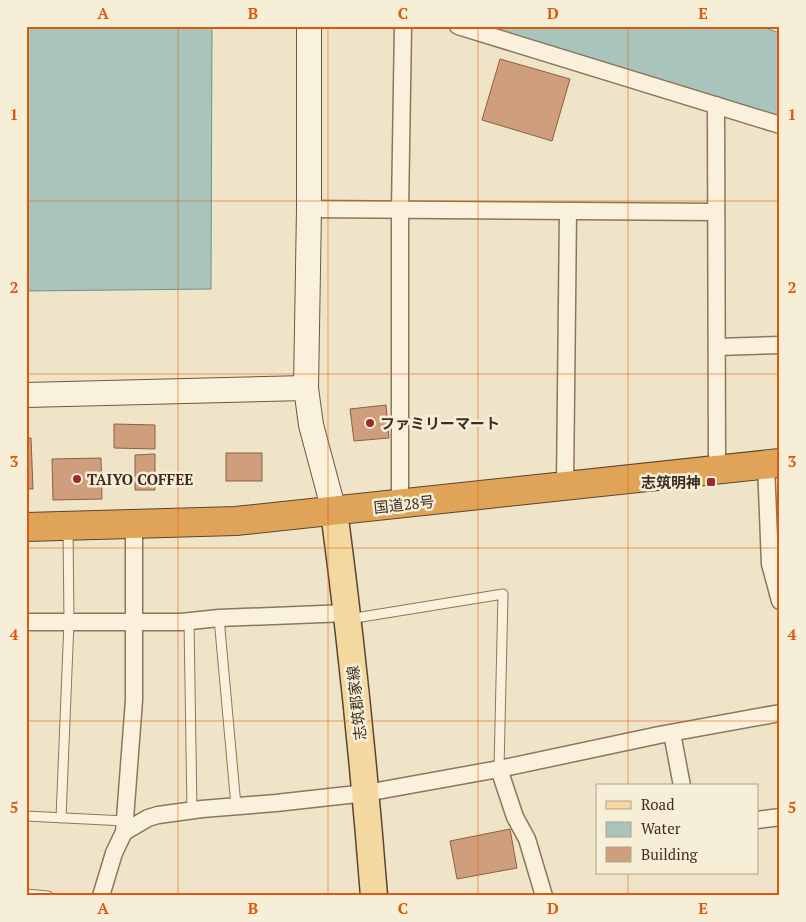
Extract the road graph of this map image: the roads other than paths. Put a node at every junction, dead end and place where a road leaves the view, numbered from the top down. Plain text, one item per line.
1 (309, 26) edge
2 (403, 26) edge
3 (458, 26) edge
4 (716, 105) junction
5 (780, 125) edge
6 (309, 210) junction
7 (400, 210) junction
8 (568, 211) junction
9 (716, 212) junction
10 (780, 345) edge
11 (718, 348) junction
12 (306, 388) junction
13 (26, 395) edge
14 (773, 464) edge
15 (717, 470) junction
16 (565, 486) junction
17 (400, 504) junction
18 (334, 511) junction
19 (134, 524) junction
20 (68, 526) junction
21 (26, 527) edge
22 (780, 601) edge
23 (347, 616) junction
24 (219, 618) junction
25 (188, 621) junction
26 (26, 622) edge
27 (69, 622) junction
28 (135, 622) junction
29 (780, 713) edge
30 (672, 733) junction
31 (499, 769) junction
32 (682, 784) edge
33 (366, 793) junction
34 (236, 806) junction
35 (192, 811) junction
36 (26, 816) edge
37 (780, 817) edge
38 (61, 818) junction
39 (758, 820) edge
40 (124, 826) junction
41 (26, 894) edge
42 (48, 896) edge
43 (101, 896) edge
44 (374, 896) edge
45 (544, 896) edge

1 - 6 street
2 - 7 street
3 - 4 street
4 - 5 street
4 - 9 street
6 - 7 street
6 - 12 street
7 - 8 street
7 - 17 street
8 - 9 street
8 - 16 street
9 - 11 street
10 - 11 street
11 - 15 street
12 - 13 street
12 - 18 street
14 - 15 highway, 国道28号
14 - 22 street
15 - 16 highway, 国道28号
16 - 17 highway, 国道28号
17 - 18 highway, 国道28号
18 - 19 highway, 国道28号
18 - 23 main road, 志筑郡家線
19 - 20 highway, 国道28号
19 - 28 street
20 - 21 highway, 国道28号
20 - 27 lane
23 - 24 street
23 - 31 lane
23 - 33 main road, 志筑郡家線
24 - 25 street
24 - 34 lane
25 - 28 street
25 - 35 lane
26 - 27 street
27 - 28 street
27 - 38 lane
28 - 40 street
29 - 30 street
30 - 31 street
30 - 32 street
31 - 33 street
31 - 45 street
33 - 34 street
33 - 44 main road, 志筑郡家線
34 - 35 street
35 - 40 street
36 - 38 lane
37 - 39 street
38 - 40 lane
40 - 43 street
41 - 42 lane

